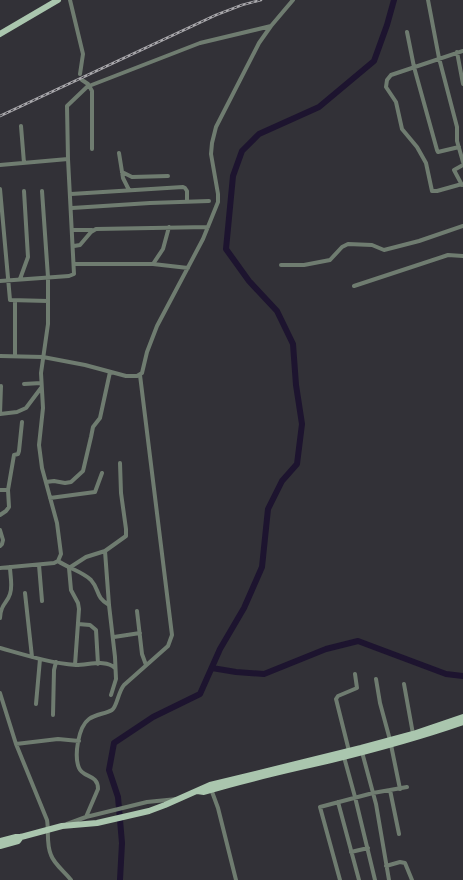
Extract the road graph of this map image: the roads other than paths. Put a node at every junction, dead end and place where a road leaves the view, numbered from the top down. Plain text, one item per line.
1 (58, 0) edge
2 (70, 0) edge
3 (293, 0) edge
4 (428, 0) edge
5 (271, 26) junction
6 (407, 32) dead end
7 (0, 34) edge
8 (463, 51) edge
9 (457, 52) junction
10 (439, 58) junction
11 (414, 67) junction
12 (80, 74) dead end
13 (82, 80) dead end
14 (463, 84) edge
15 (89, 85) junction
16 (22, 126) dead end
17 (459, 147) junction
18 (92, 149) dead end
19 (119, 153) dead end
20 (68, 159) junction
21 (24, 163) junction
22 (463, 164) edge
23 (0, 165) edge
24 (122, 172) junction
25 (168, 176) dead end
26 (463, 185) edge
27 (0, 189) edge
28 (129, 190) junction
29 (24, 191) dead end
30 (42, 191) dead end
31 (71, 194) junction
32 (187, 201) junction
33 (209, 201) dead end
34 (72, 208) junction
35 (463, 226) edge
36 (208, 227) junction
37 (169, 228) junction
38 (73, 230) junction
39 (93, 230) junction
40 (74, 246) junction
41 (463, 256) edge
42 (74, 264) junction
43 (153, 264) junction
44 (281, 265) dead end
45 (188, 268) junction
46 (48, 277) junction
47 (20, 279) junction
48 (8, 280) junction
49 (0, 281) edge
50 (354, 286) dead end
51 (15, 301) junction
52 (48, 301) junction
53 (0, 356) edge
54 (14, 356) junction
55 (44, 357) junction
56 (110, 372) junction
57 (140, 375) junction
58 (24, 384) dead end
59 (1, 386) dead end
60 (41, 386) junction
61 (0, 414) edge
62 (22, 422) dead end
63 (120, 463) dead end
64 (102, 473) dead end
65 (46, 482) junction
66 (0, 490) edge
67 (8, 490) junction
68 (50, 498) junction
69 (0, 514) edge
70 (0, 530) edge
71 (0, 546) edge
72 (106, 551) junction
73 (58, 561) junction
74 (39, 564) junction
75 (10, 567) junction
76 (0, 568) edge
77 (69, 568) junction
78 (25, 593) dead end
79 (42, 601) dead end
80 (109, 605) junction
81 (137, 611) dead end
82 (0, 618) edge
83 (78, 624) junction
84 (140, 633) junction
85 (114, 637) junction
86 (0, 648) edge
87 (32, 657) junction
88 (40, 659) junction
89 (56, 662) junction
90 (98, 664) junction
91 (75, 665) junction
92 (146, 665) junction
93 (116, 669) junction
94 (355, 674) dead end
95 (116, 678) junction
96 (376, 679) dead end
97 (404, 684) dead end
98 (122, 687) junction
99 (0, 693) edge
100 (111, 694) dead end
101 (36, 704) dead end
102 (53, 715) dead end
103 (463, 717) edge
104 (463, 722) edge
105 (414, 734) junction
106 (79, 741) junction
107 (391, 742) junction
108 (16, 744) junction
109 (349, 751) junction
110 (362, 752) junction
111 (344, 757) junction
112 (407, 787) dead end
113 (400, 789) junction
114 (211, 790) junction
115 (390, 790) junction
116 (198, 791) junction
117 (373, 793) junction
118 (355, 797) junction
119 (181, 798) junction
120 (338, 802) junction
121 (86, 817) junction
122 (62, 826) junction
123 (48, 829) junction
124 (399, 834) dead end
125 (0, 841) edge
126 (8, 841) junction
127 (0, 846) edge
128 (368, 848) junction
129 (351, 852) junction
130 (386, 866) junction
131 (71, 880) edge
132 (236, 880) edge
133 (340, 880) edge
134 (359, 880) edge
135 (375, 880) edge
136 (389, 880) edge
137 (412, 880) edge

1 - 7 main road
2 - 12 street
3 - 5 street
4 - 10 street
5 - 15 street
5 - 36 street
6 - 11 street
8 - 9 street
9 - 10 street
9 - 14 street
10 - 11 street
10 - 17 street
11 - 17 street
11 - 26 street
13 - 15 street
15 - 18 street
15 - 20 street
16 - 21 street
17 - 22 street
19 - 24 street
20 - 21 street
20 - 31 street
21 - 23 street
22 - 26 street
24 - 25 street
24 - 28 street
27 - 48 street
28 - 31 street
28 - 32 street
29 - 47 street
30 - 46 street
31 - 34 street
32 - 33 street
32 - 34 street
34 - 38 street
35 - 44 street
36 - 37 street
36 - 45 street
37 - 39 street
37 - 43 street
38 - 39 street
38 - 40 street
39 - 40 street
40 - 42 street
41 - 50 street
42 - 43 street
42 - 46 street
43 - 45 street
45 - 57 street
46 - 47 street
46 - 52 street
47 - 48 street
48 - 49 street
48 - 51 street
51 - 52 street
51 - 54 street
52 - 55 street
53 - 54 street
54 - 55 street
55 - 56 street
55 - 60 street
56 - 57 street
56 - 65 street
57 - 92 street
58 - 60 street
59 - 61 street
60 - 61 street
60 - 65 street
62 - 67 street
63 - 72 street
64 - 68 street
65 - 68 street
66 - 67 street
67 - 69 street
68 - 73 street
70 - 71 street
72 - 77 street
72 - 80 street
73 - 74 street
73 - 77 street
74 - 75 street
74 - 79 street
75 - 76 street
75 - 82 street
77 - 80 street
77 - 83 street
78 - 87 street
80 - 85 street
81 - 84 street
83 - 90 street
83 - 91 street
84 - 85 street
84 - 92 street
85 - 93 street
86 - 87 street
87 - 88 street
88 - 89 street
88 - 101 street
89 - 91 street
89 - 102 street
90 - 91 street
90 - 93 street
92 - 98 street
93 - 95 street
94 - 109 street
95 - 98 street
95 - 100 street
96 - 107 street
97 - 105 street
98 - 106 street
99 - 108 street
103 - 105 main road
104 - 107 main road
105 - 107 main road
106 - 108 street
106 - 121 street
107 - 109 main road
107 - 110 main road
107 - 113 street
108 - 123 street
109 - 116 main road
110 - 111 main road
110 - 117 street
111 - 114 main road
111 - 118 street
112 - 113 street
113 - 115 street
114 - 116 main road
114 - 132 street
115 - 117 street
115 - 124 street
116 - 119 main road
117 - 118 street
117 - 130 street
118 - 120 street
118 - 128 street
119 - 121 street
119 - 122 main road
120 - 129 street
120 - 133 street
121 - 122 street
122 - 123 main road
123 - 126 main road
123 - 131 street
125 - 126 main road
126 - 127 main road
128 - 129 street
128 - 135 street
129 - 134 street
130 - 136 street
130 - 137 street

